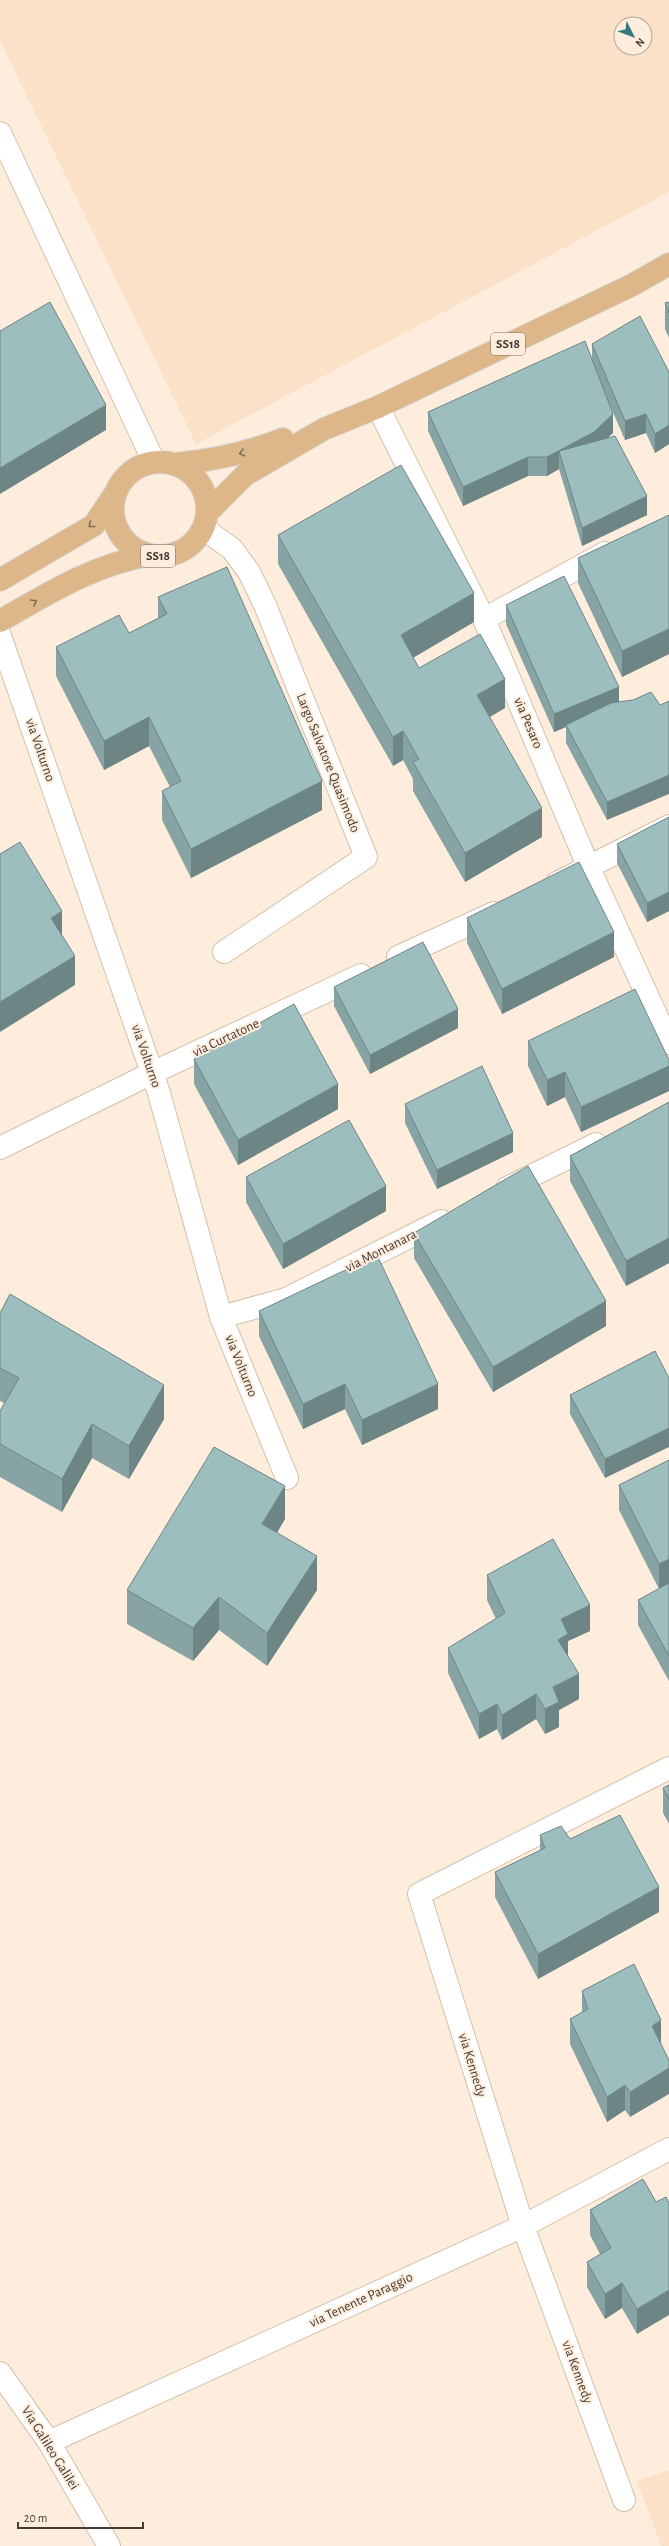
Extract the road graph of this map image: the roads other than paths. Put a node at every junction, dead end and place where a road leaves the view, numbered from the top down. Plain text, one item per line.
1 (0, 133) edge
2 (669, 264) edge
3 (378, 407) junction
4 (345, 420) junction
5 (154, 462) junction
6 (176, 464) junction
7 (114, 495) junction
8 (205, 520) junction
9 (622, 545) edge
10 (150, 555) junction
11 (0, 580) edge
12 (484, 619) junction
13 (0, 621) edge
14 (0, 636) edge
15 (669, 826) edge
16 (589, 868) junction
17 (539, 891) edge
18 (510, 905) edge
19 (224, 952) dead end
20 (669, 1043) edge
21 (152, 1073) junction
22 (612, 1136) edge
23 (0, 1148) edge
24 (492, 1196) edge
25 (456, 1214) edge
26 (221, 1317) junction
27 (287, 1478) dead end
28 (669, 1768) edge
29 (669, 2149) edge
30 (523, 2226) junction
31 (0, 2373) edge
32 (49, 2442) junction
33 (624, 2500) dead end
34 (109, 2546) edge

1 - 5 street
2 - 3 main road, SS18
3 - 4 main road, SS18
3 - 12 street, via Pesaro
4 -> 6 main road, SS18
4 - 8 main road, SS18
5 - 6 main road, SS18
5 - 7 main road, SS18
6 - 8 main road, SS18
7 - 10 main road, SS18
7 -> 11 main road, SS18
8 - 10 main road, SS18
8 - 19 street, Largo Salvatore Quasimodo
9 - 12 street
13 -> 10 main road, SS18
12 - 16 street, via Pesaro
14 - 21 street, via Volturno
15 - 16 street
16 - 17 street
16 - 20 street, via Pesaro
18 - 21 street, via Curtatone
21 - 23 street, via Curtatone
21 - 26 street, via Volturno
22 - 24 street
25 - 26 street, via Montanara
26 - 27 street, via Volturno
28 - 30 street, via Kennedy
29 - 30 street, via Tenente Paraggio
30 - 32 street, via Tenente Paraggio
30 - 33 street, via Kennedy
31 - 32 street, Via Galileo Galilei
32 - 34 street, Via Galileo Galilei

